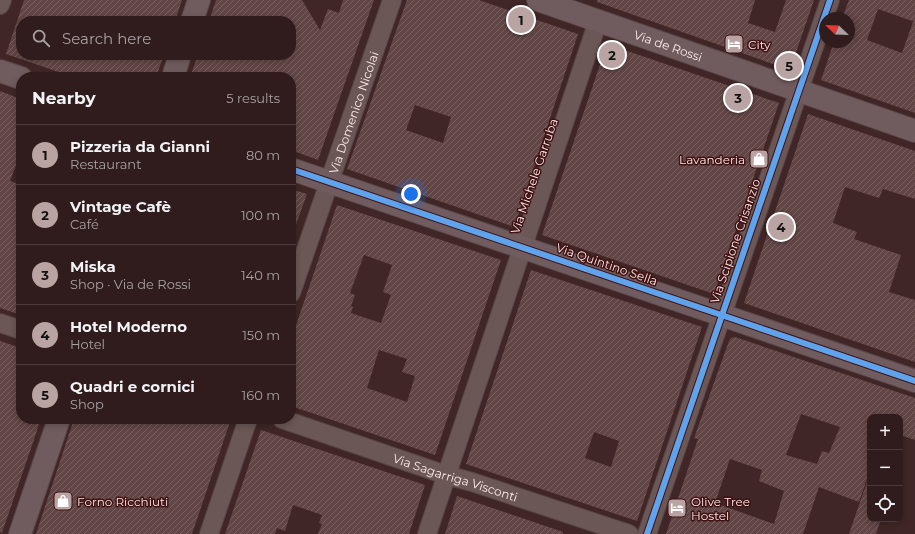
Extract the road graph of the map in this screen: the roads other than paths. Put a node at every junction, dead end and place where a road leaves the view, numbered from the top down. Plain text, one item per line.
1 (2, 0) edge
2 (199, 0) edge
3 (392, 0) edge
4 (538, 0) edge
5 (830, 0) edge
6 (0, 5) edge
7 (194, 16) edge
8 (598, 21) junction
9 (178, 60) edge
10 (0, 71) edge
11 (175, 72) edge
12 (16, 76) edge
13 (799, 90) junction
14 (915, 131) edge
15 (296, 171) edge
16 (329, 182) junction
17 (522, 247) junction
18 (296, 278) edge
19 (722, 315) junction
20 (0, 322) edge
21 (16, 328) edge
22 (915, 381) edge
23 (57, 424) edge
24 (246, 424) edge
25 (296, 424) edge
26 (446, 475) junction
27 (20, 534) edge
28 (209, 534) edge
29 (427, 534) edge
30 (629, 534) edge
31 (647, 534) edge

1 - 6 street
2 - 7 street
3 - 16 street, Via Domenico Nicolai
4 - 8 street, Via de Rossi
5 - 13 street, Via Scipione Crisanzio
8 - 13 street, Via de Rossi
8 - 17 street, Via Michele Garruba
9 - 11 street
10 - 12 street
13 - 14 street, Via de Rossi
13 - 19 street, Via Scipione Crisanzio
15 - 16 street, Via Quintino Sella
16 - 17 street, Via Quintino Sella
16 - 18 street, Via Domenico Nicolai
17 - 19 street, Via Quintino Sella
17 - 26 street, Via Michele Garruba
19 - 22 street, Via Quintino Sella
19 - 31 street, Via Scipione Crisanzio
20 - 21 street
23 - 27 street
24 - 28 street
25 - 26 street, Via Sagarriga Visconti
26 - 29 street, Via Michele Garruba
26 - 30 street, Via Sagarriga Visconti

